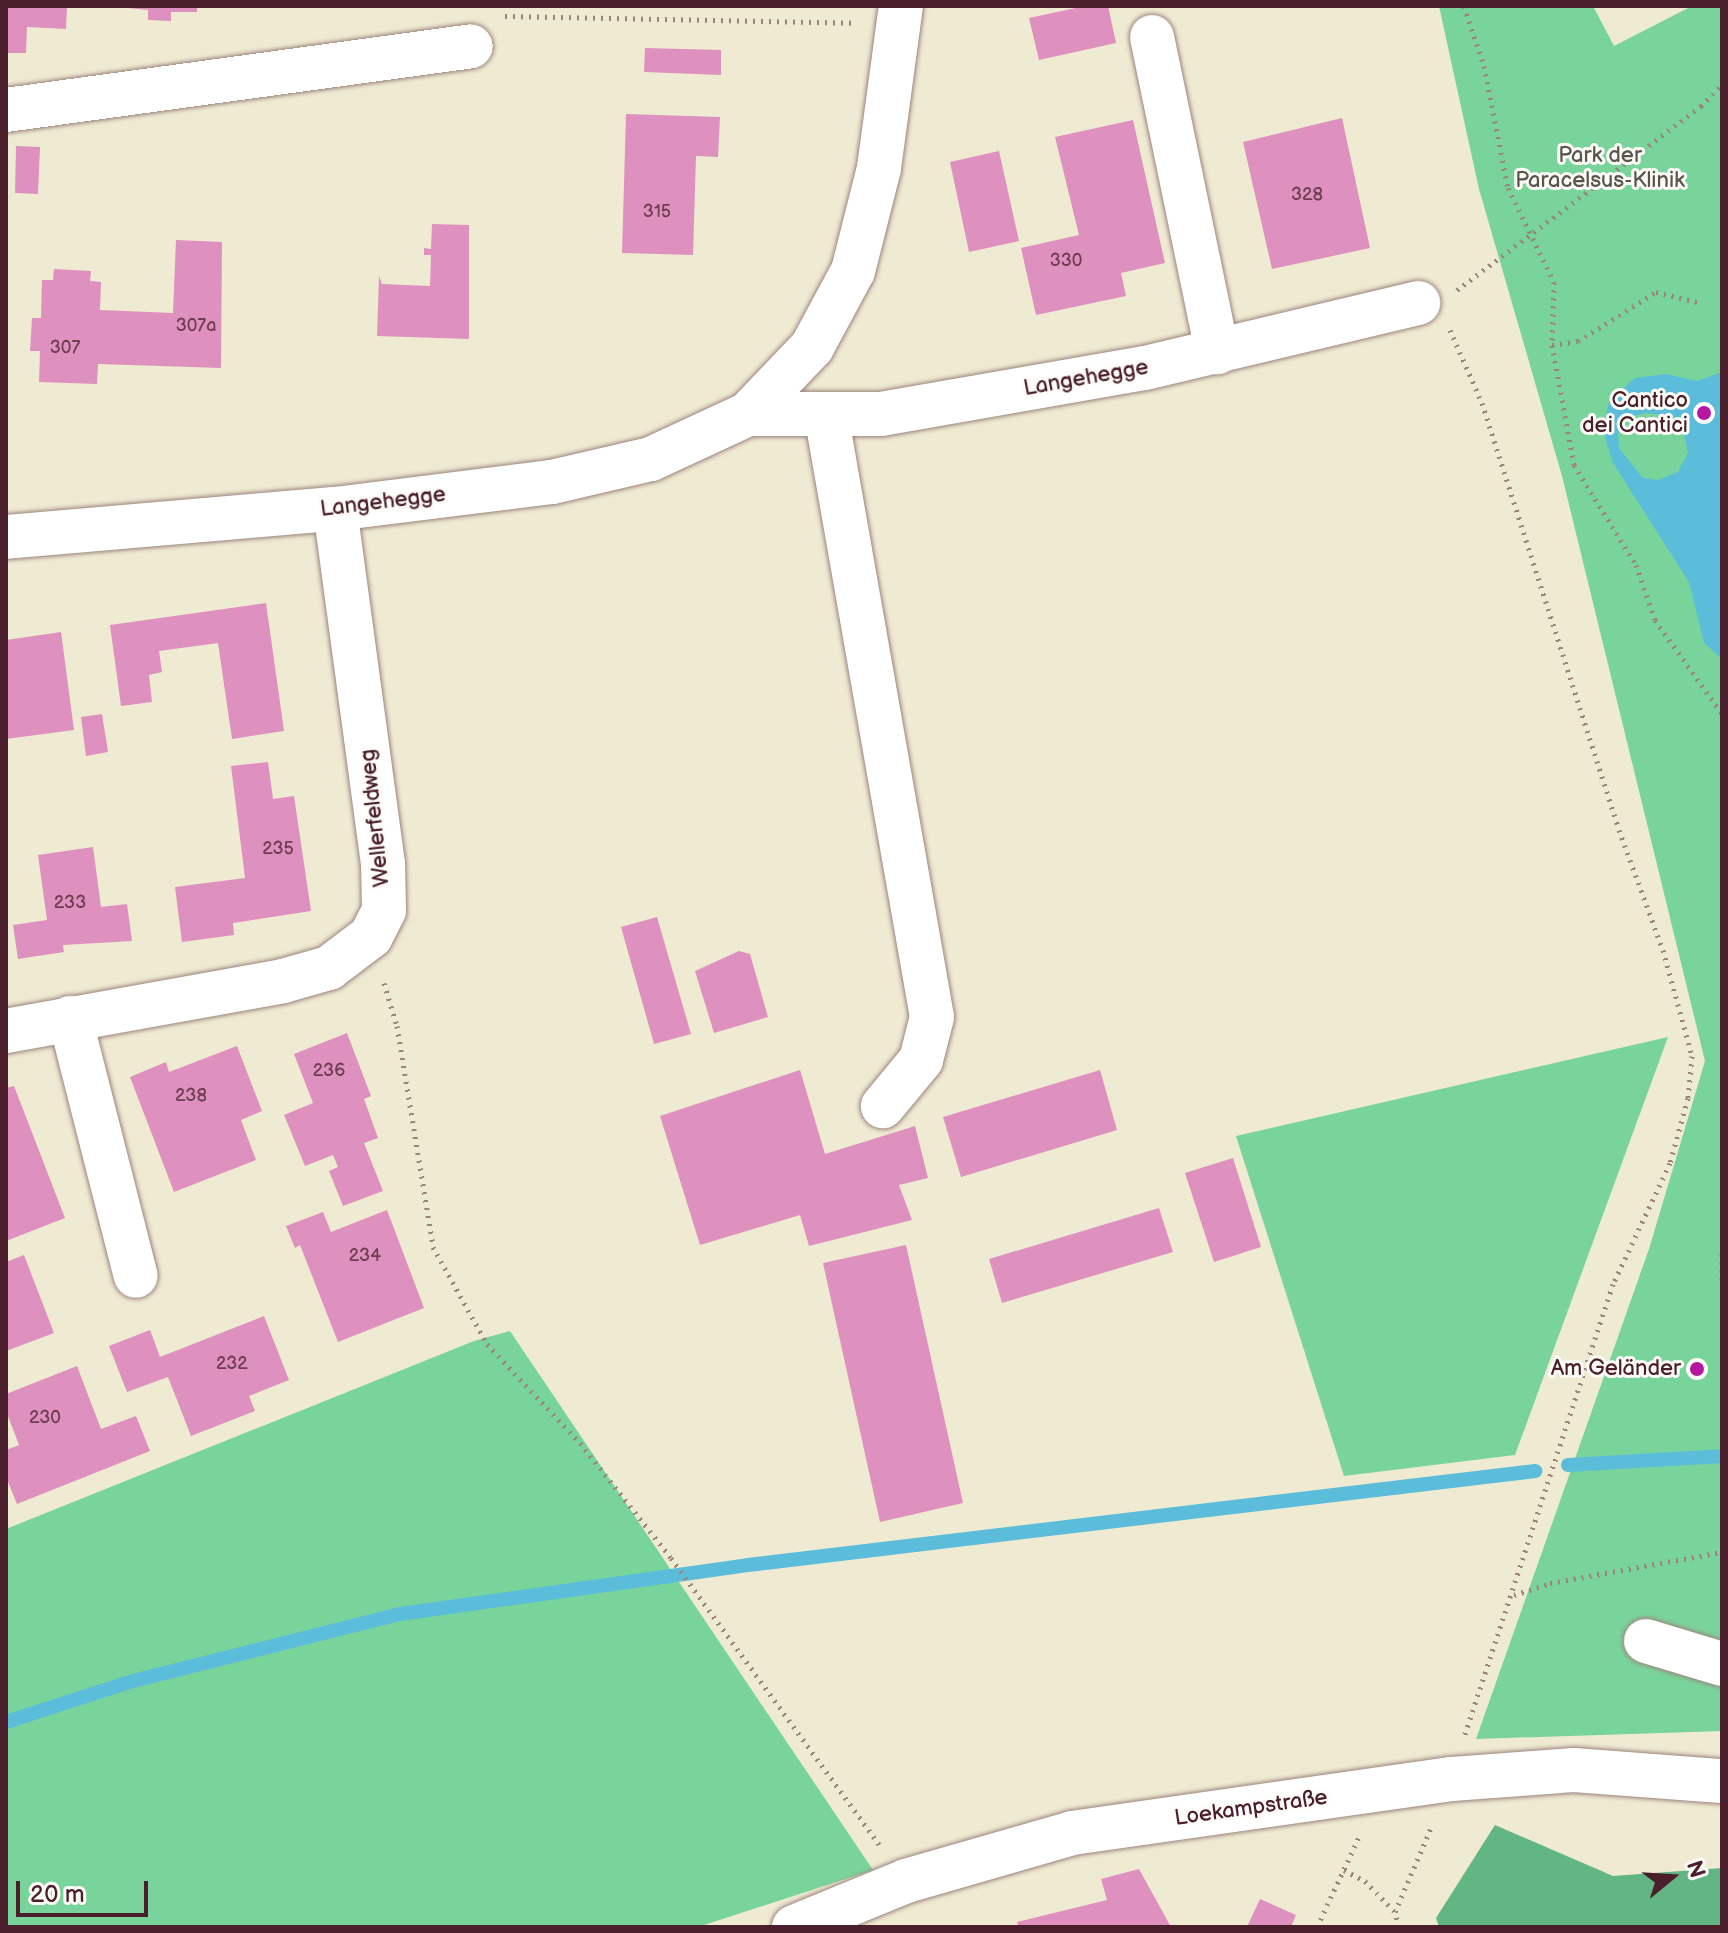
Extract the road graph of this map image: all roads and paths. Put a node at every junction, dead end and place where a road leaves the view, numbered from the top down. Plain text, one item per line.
1 (1464, 6) edge
2 (898, 15) edge
3 (1152, 37) dead end
4 (471, 46) joint
5 (1722, 85) edge
6 (6, 110) edge
7 (1529, 235) junction
8 (1428, 303) junction
9 (1701, 303) dead end
10 (1552, 345) junction
11 (1217, 352) junction
12 (748, 414) junction
13 (826, 414) junction
14 (335, 509) junction
15 (6, 537) edge
16 (1722, 714) edge
17 (371, 936) junction
18 (70, 1018) junction
19 (6, 1031) edge
20 (883, 1106) dead end
21 (1722, 1254) edge
22 (136, 1276) dead end
23 (1722, 1283) edge
24 (1722, 1552) edge
25 (1514, 1595) junction
26 (1646, 1641) dead end
27 (1722, 1664) edge
28 (1452, 1779) junction
29 (1722, 1781) edge
30 (1380, 1789) junction
31 (1344, 1870) junction
32 (906, 1881) junction
33 (1395, 1912) junction
34 (794, 1927) edge
35 (1317, 1927) edge
36 (1399, 1927) edge

1 - 7 path
2 - 4 path
2 - 12 street, Langehegge
3 - 11 street
4 - 6 street
5 - 7 path
7 - 8 path
7 - 10 path
8 - 11 street, Langehegge
8 - 25 path
9 - 10 path
10 - 16 path
11 - 13 street, Langehegge
12 - 13 street, Langehegge
12 - 14 street, Langehegge
13 - 20 street
14 - 15 street, Langehegge
14 - 17 street, Wellerfeldweg
17 - 18 street
17 - 32 path
18 - 19 street
18 - 22 street
21 - 23 path
24 - 25 path
25 - 28 path
26 - 27 street
28 - 29 street, Loekampstraße
28 - 30 street, Loekampstraße
28 - 33 path
30 - 31 path
30 - 32 street, Loekampstraße
31 - 33 path
31 - 35 path
32 - 34 street, Loekampstraße
33 - 36 path

